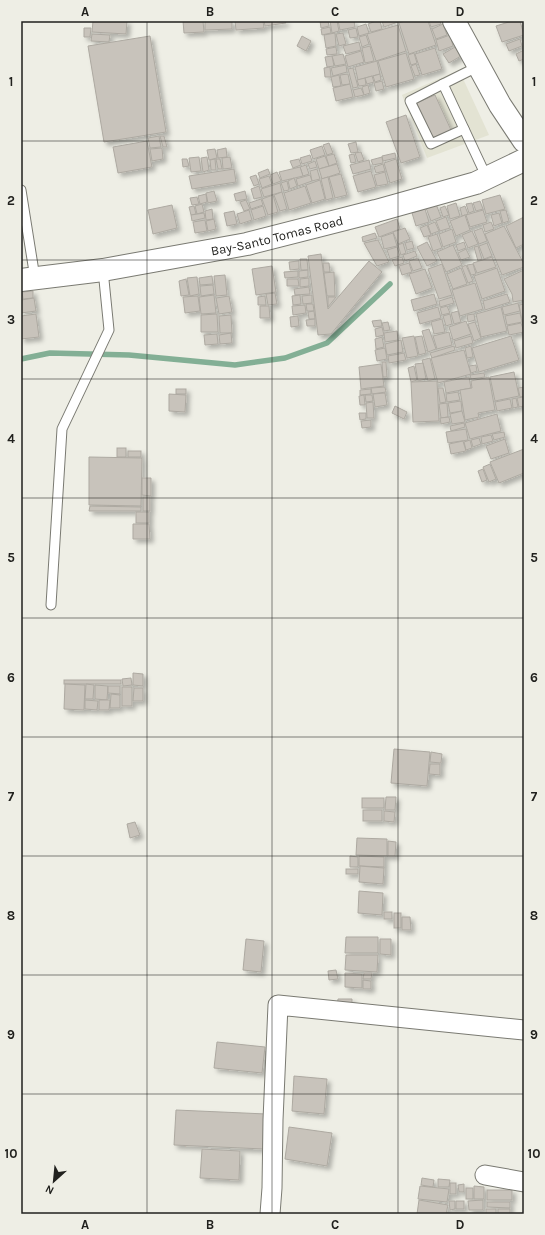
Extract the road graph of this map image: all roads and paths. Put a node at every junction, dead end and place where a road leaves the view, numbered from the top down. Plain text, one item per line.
1 (454, 21) edge
2 (479, 66) junction
3 (443, 84) junction
4 (464, 129) junction
5 (524, 141) edge
6 (524, 160) edge
7 (487, 178) junction
8 (21, 190) edge
9 (103, 270) junction
10 (28, 279) edge
11 (51, 605) dead end
12 (524, 1030) edge
13 (485, 1175) dead end
14 (524, 1182) edge
15 (270, 1214) edge

1 - 2 main road
2 - 3 lane
2 - 5 main road
3 - 4 lane
3 - 4 lane
4 - 7 lane
6 - 7 main road, Bay-Santo Tomas Road
7 - 9 main road, Bay-Santo Tomas Road
8 - 10 lane
9 - 10 main road, Bay-Santo Tomas Road
9 - 11 lane
12 - 15 street
13 - 14 street

